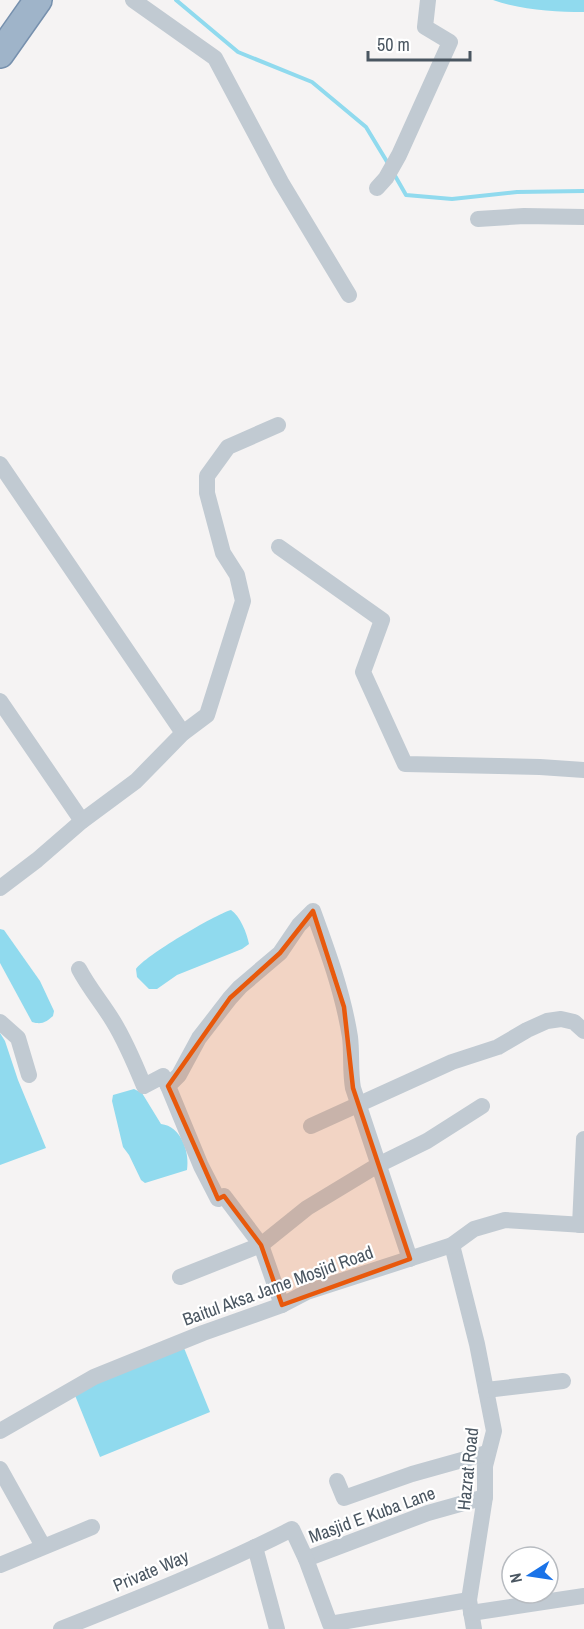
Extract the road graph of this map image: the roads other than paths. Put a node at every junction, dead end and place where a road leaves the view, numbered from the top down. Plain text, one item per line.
1 (38, 0) edge
2 (133, 0) edge
3 (428, 0) edge
4 (0, 54) edge
5 (382, 183) dead end
6 (584, 217) edge
7 (478, 219) dead end
8 (349, 295) dead end
9 (278, 425) dead end
10 (0, 464) edge
11 (279, 547) dead end
12 (0, 701) edge
13 (183, 733) junction
14 (584, 770) edge
15 (82, 821) junction
16 (1, 883) edge
17 (79, 969) dead end
18 (0, 1022) edge
19 (584, 1031) edge
20 (29, 1076) dead end
21 (168, 1086) junction
22 (358, 1104) junction
23 (482, 1106) dead end
24 (311, 1126) dead end
25 (584, 1139) edge
26 (584, 1160) edge
27 (378, 1165) junction
28 (582, 1225) edge
29 (261, 1245) junction
30 (452, 1245) junction
31 (410, 1259) junction
32 (180, 1276) dead end
33 (282, 1305) junction
34 (563, 1381) dead end
35 (486, 1390) junction
36 (0, 1431) edge
37 (488, 1453) junction
38 (0, 1469) edge
39 (336, 1481) dead end
40 (485, 1497) junction
41 (92, 1527) dead end
42 (43, 1546) junction
43 (255, 1547) junction
44 (306, 1559) junction
45 (0, 1565) edge
46 (584, 1596) edge
47 (472, 1614) edge
48 (90, 1624) edge
49 (61, 1629) edge
50 (277, 1629) edge

1 - 4 highway
2 - 8 street
3 - 5 street
6 - 7 street
9 - 13 street
10 - 13 street
11 - 14 street
12 - 15 street
13 - 15 street
15 - 16 street
17 - 21 street
18 - 20 street
19 - 22 street
21 - 22 street
21 - 29 street
22 - 24 street
22 - 27 street
23 - 27 street
25 - 26 street
26 - 28 street
27 - 29 street
27 - 31 street
28 - 30 street, Baitul Aksa Jame Mosjid Road
29 - 32 street
29 - 33 street
30 - 31 street, Baitul Aksa Jame Mosjid Road
30 - 35 street, Hazrat Road
31 - 33 street, Baitul Aksa Jame Mosjid Road
33 - 36 street, Baitul Aksa Jame Mosjid Road
34 - 35 street
35 - 37 street, Hazrat Road
37 - 39 street
37 - 40 street, Hazrat Road
38 - 42 street
40 - 44 street, Masjid E Kuba Lane
40 - 47 street, Hazrat Road
41 - 42 street
42 - 45 street
43 - 44 street, Private Way
43 - 48 street, Private Way
43 - 50 street
44 - 47 street
46 - 47 street
48 - 49 street, Private Way

